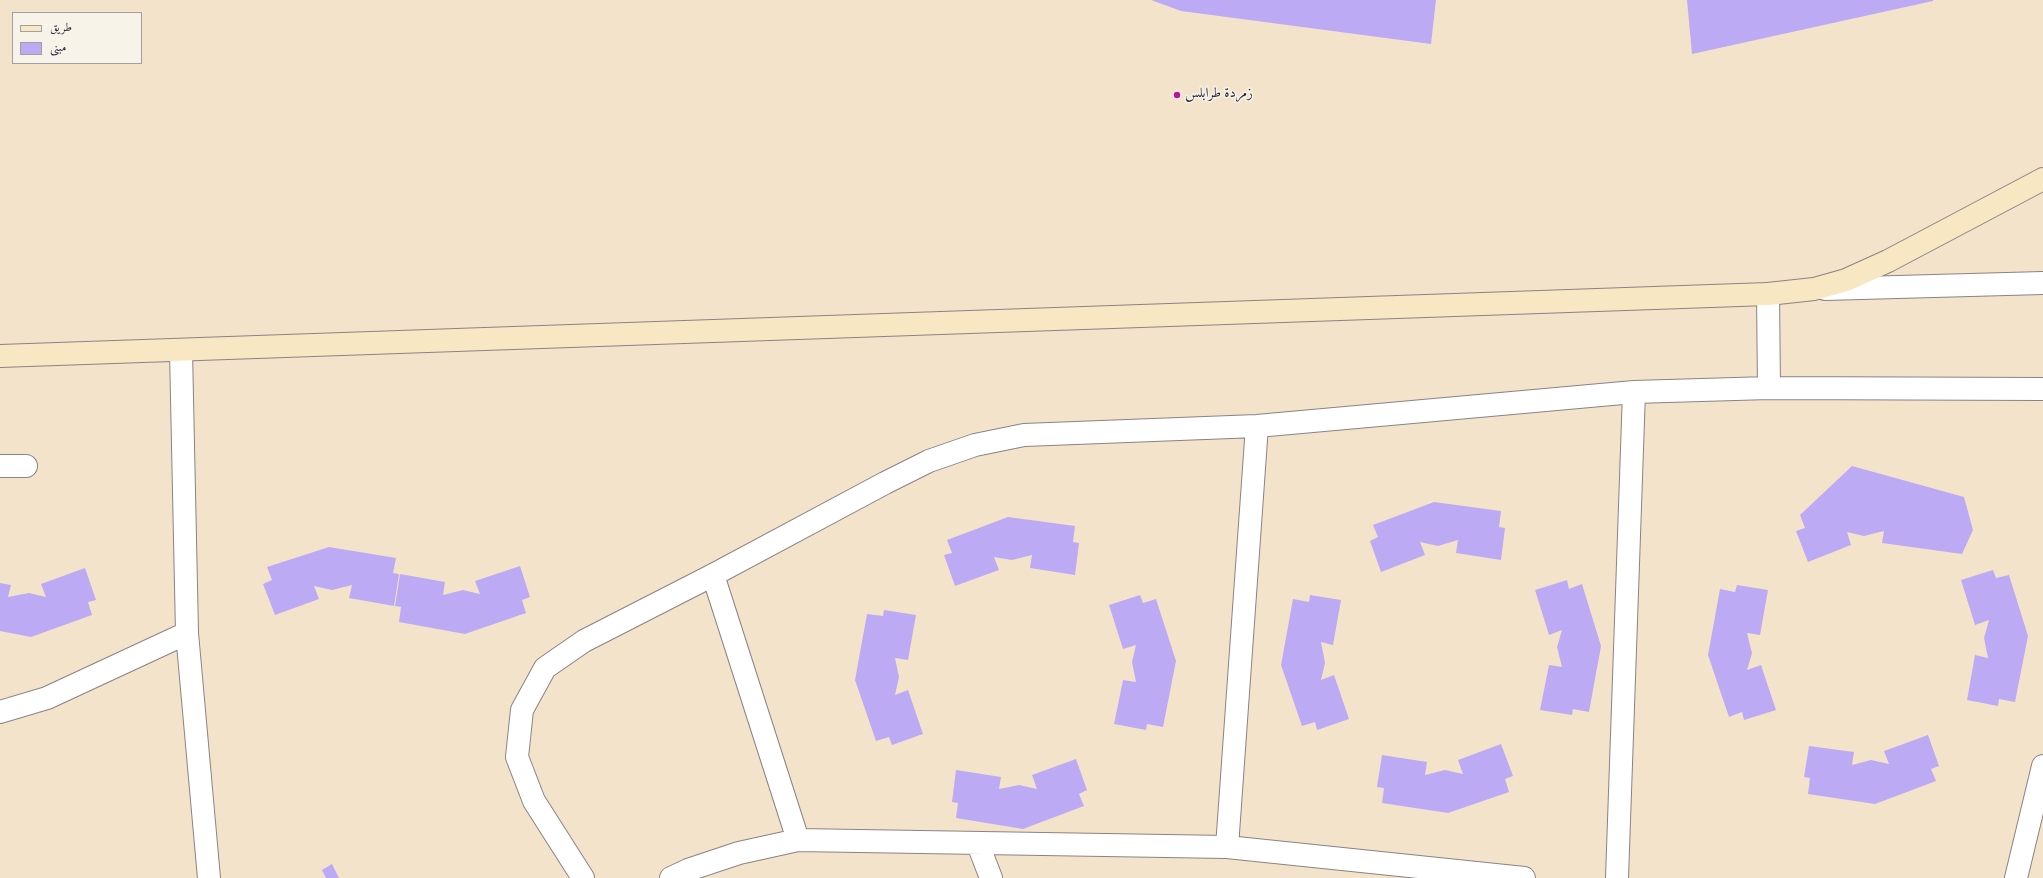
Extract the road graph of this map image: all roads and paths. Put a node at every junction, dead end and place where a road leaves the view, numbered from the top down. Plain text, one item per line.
1 (2043, 179) edge
2 (2043, 283) edge
3 (1814, 289) junction
4 (1768, 294) junction
5 (181, 351) junction
6 (0, 356) edge
7 (1770, 388) junction
8 (2043, 389) edge
9 (1634, 392) junction
10 (1257, 426) junction
11 (0, 466) edge
12 (26, 466) dead end
13 (713, 576) junction
14 (187, 633) junction
15 (0, 712) edge
16 (2043, 766) edge
17 (798, 840) junction
18 (978, 844) junction
19 (1227, 847) junction
20 (209, 878) edge
21 (583, 878) edge
22 (671, 878) edge
23 (991, 878) edge
24 (1524, 878) edge
25 (1617, 878) edge
26 (2016, 878) edge

1 - 3 main road
2 - 3 street
3 - 4 main road
4 - 5 main road
4 - 7 street
5 - 6 main road
5 - 14 street
7 - 8 street
7 - 9 street
9 - 10 street
9 - 25 street
10 - 13 street
10 - 19 street
11 - 12 street
13 - 17 street
13 - 21 street
14 - 15 street
14 - 20 street
16 - 26 street
17 - 18 street
17 - 22 street
18 - 19 street
18 - 23 street
19 - 24 street

